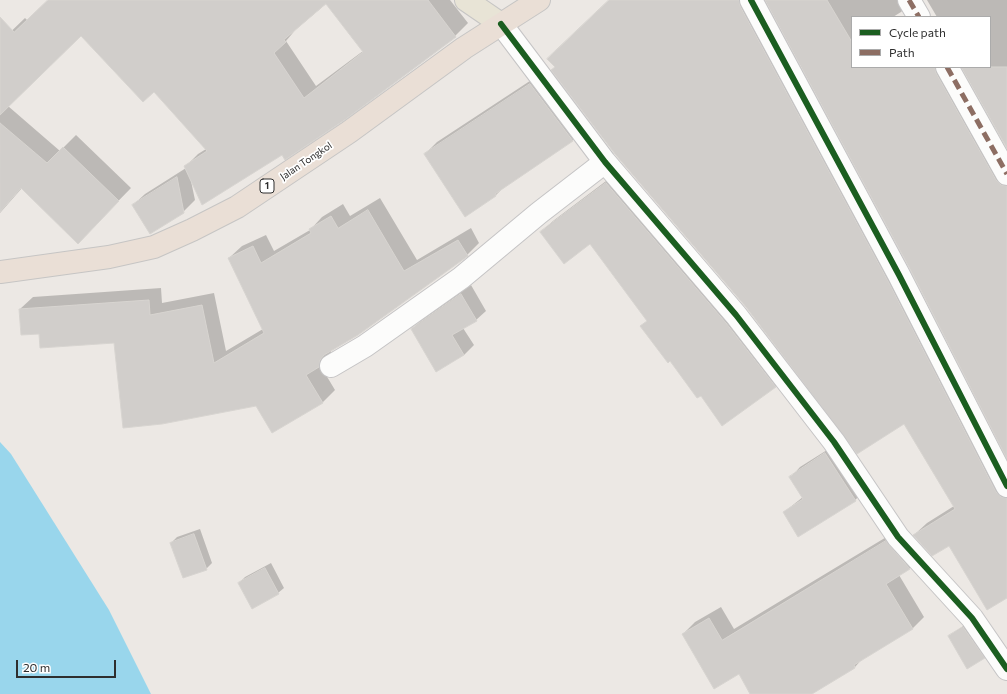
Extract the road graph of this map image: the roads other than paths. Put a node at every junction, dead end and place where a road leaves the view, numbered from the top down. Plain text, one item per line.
1 (466, 0) edge
2 (539, 0) edge
3 (751, 0) edge
4 (909, 0) edge
5 (918, 16) edge
6 (501, 24) junction
7 (949, 68) edge
8 (605, 162) junction
9 (1007, 174) edge
10 (0, 272) edge
11 (332, 366) dead end
12 (1007, 486) edge
13 (1007, 669) edge

1 - 6 main road
2 - 6 highway, Jalan Tongkol / 1
3 - 12 street
4 - 5 street
6 - 8 street
6 - 10 highway, Jalan Tongkol / 1
7 - 9 street
8 - 11 street
8 - 13 street

